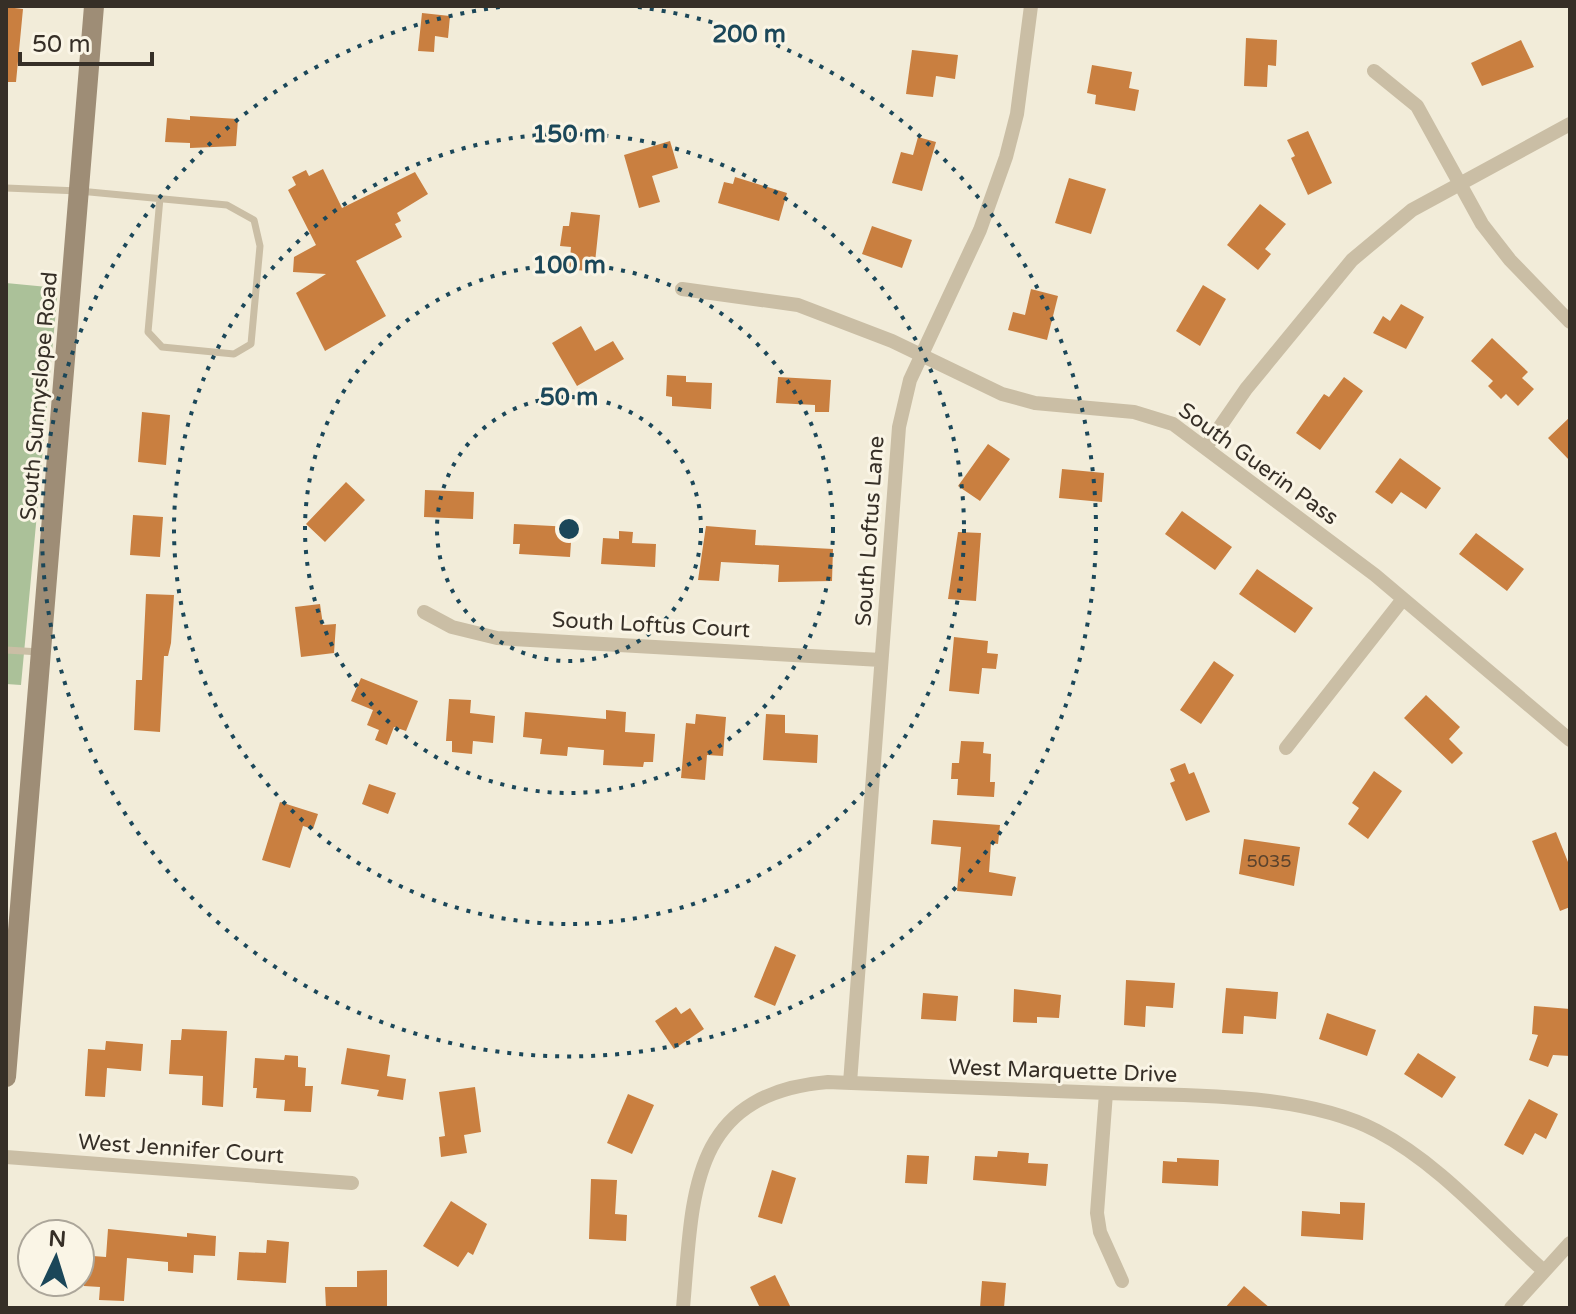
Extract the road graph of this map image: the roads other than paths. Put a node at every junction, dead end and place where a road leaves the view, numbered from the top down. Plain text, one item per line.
1 (94, 6) edge
2 (1031, 6) edge
3 (1374, 71) dead end
4 (1570, 124) edge
5 (1458, 183) junction
6 (6, 188) edge
7 (79, 191) junction
8 (160, 198) junction
9 (682, 289) dead end
10 (1570, 322) edge
11 (921, 355) junction
12 (1206, 447) junction
13 (1403, 599) junction
14 (424, 612) dead end
15 (6, 650) edge
16 (40, 652) junction
17 (881, 660) junction
18 (1570, 740) edge
19 (1286, 748) dead end
20 (6, 1077) edge
21 (850, 1083) junction
22 (1106, 1093) junction
23 (6, 1157) edge
24 (352, 1183) dead end
25 (1570, 1243) edge
26 (1544, 1271) junction
27 (1122, 1281) dead end
28 (683, 1308) edge
29 (1511, 1308) edge

1 - 7 street, South Sunnyslope Road
2 - 11 street, South Loftus Lane
3 - 5 street
4 - 5 street
5 - 10 street
5 - 12 street
6 - 7 lane
7 - 8 lane
7 - 16 street, South Sunnyslope Road
8 - 8 lane
9 - 11 street, South Guerin Pass
11 - 12 street, South Guerin Pass
11 - 17 street, South Loftus Lane
12 - 13 street, South Guerin Pass
13 - 18 street, South Guerin Pass
13 - 19 street
14 - 17 street, South Loftus Court
15 - 16 lane
16 - 20 street, South Sunnyslope Road
17 - 21 street, South Loftus Lane
21 - 22 street, West Marquette Drive
21 - 28 street, West Marquette Drive
22 - 26 street, West Marquette Drive
22 - 27 street
23 - 24 street, West Jennifer Court
25 - 26 street
26 - 29 street

